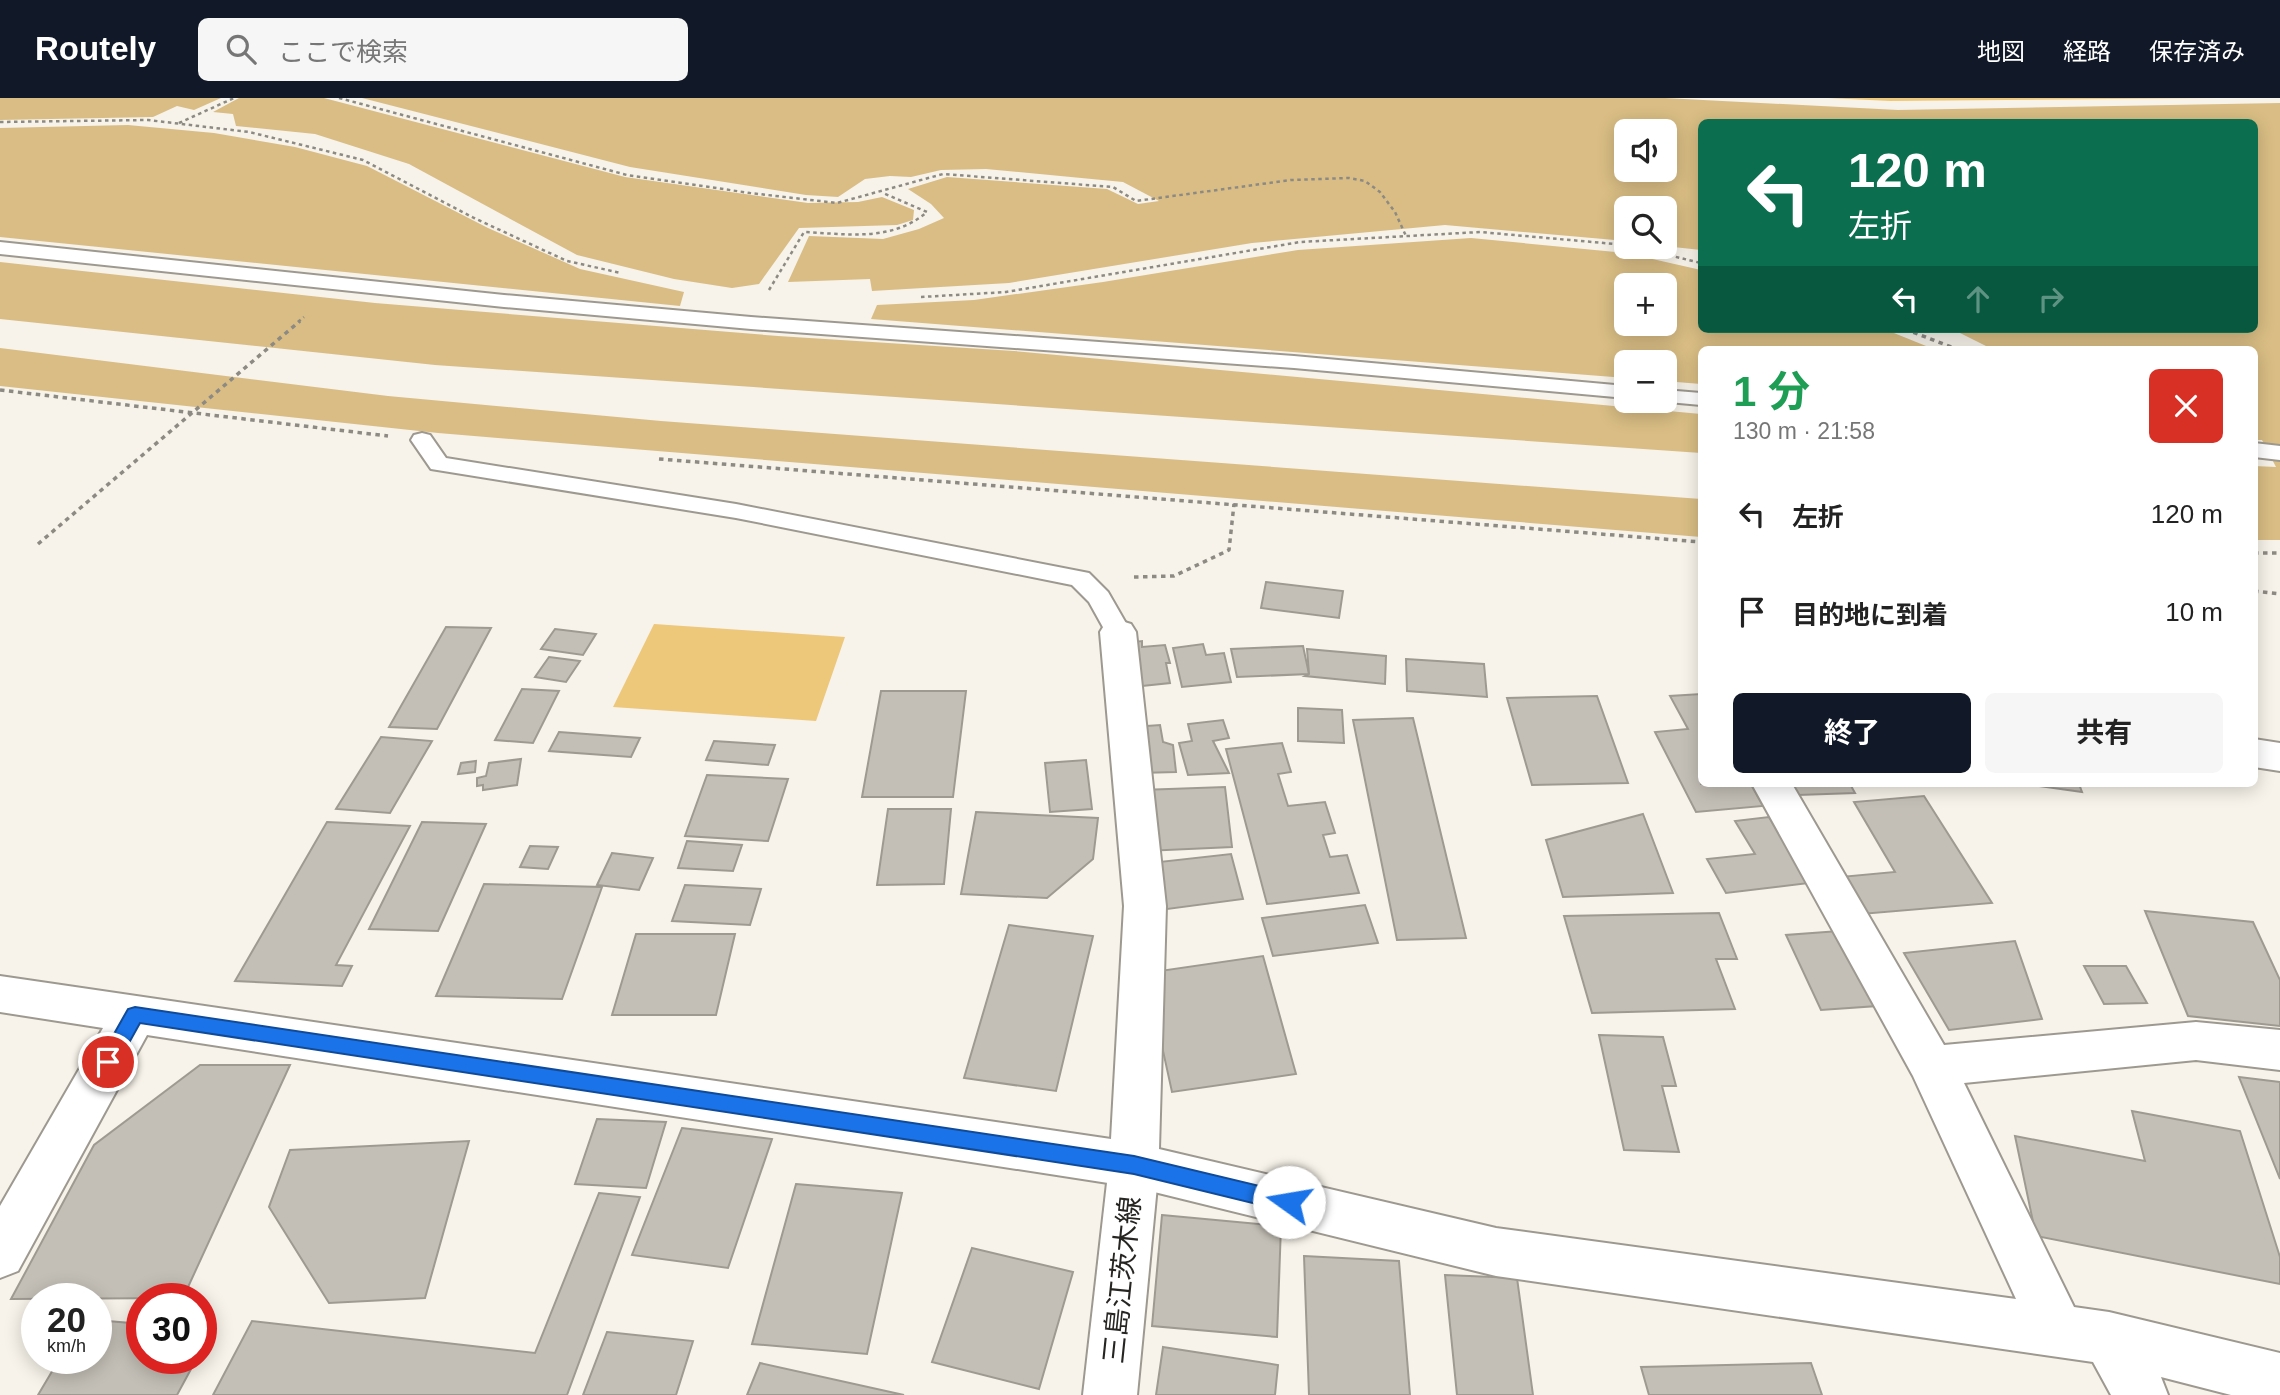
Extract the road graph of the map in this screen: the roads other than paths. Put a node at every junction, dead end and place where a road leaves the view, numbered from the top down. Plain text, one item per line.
1 (0, 248) edge
2 (1614, 391) edge
3 (1677, 397) edge
4 (1698, 399) edge
5 (422, 440) road end
6 (2258, 450) edge
7 (2280, 453) edge
8 (1118, 632) joint
9 (2258, 754) edge
10 (2280, 757) edge
11 (1774, 787) edge
12 (0, 994) edge
13 (135, 1014) junction
14 (2280, 1050) edge
15 (1932, 1066) junction
16 (1134, 1165) junction
17 (0, 1254) edge
18 (2083, 1334) junction
19 (2280, 1380) edge
20 (1110, 1395) edge
21 (2141, 1395) edge

1 - 2 lane
3 - 4 lane
5 - 8 lane
6 - 7 lane
8 - 16 street, 三島江茨木線
9 - 10 street
11 - 15 street
12 - 13 street
13 - 16 street
13 - 17 street
14 - 15 street
15 - 18 street
16 - 18 street
16 - 20 street, 三島江茨木線
18 - 19 street
18 - 21 street

